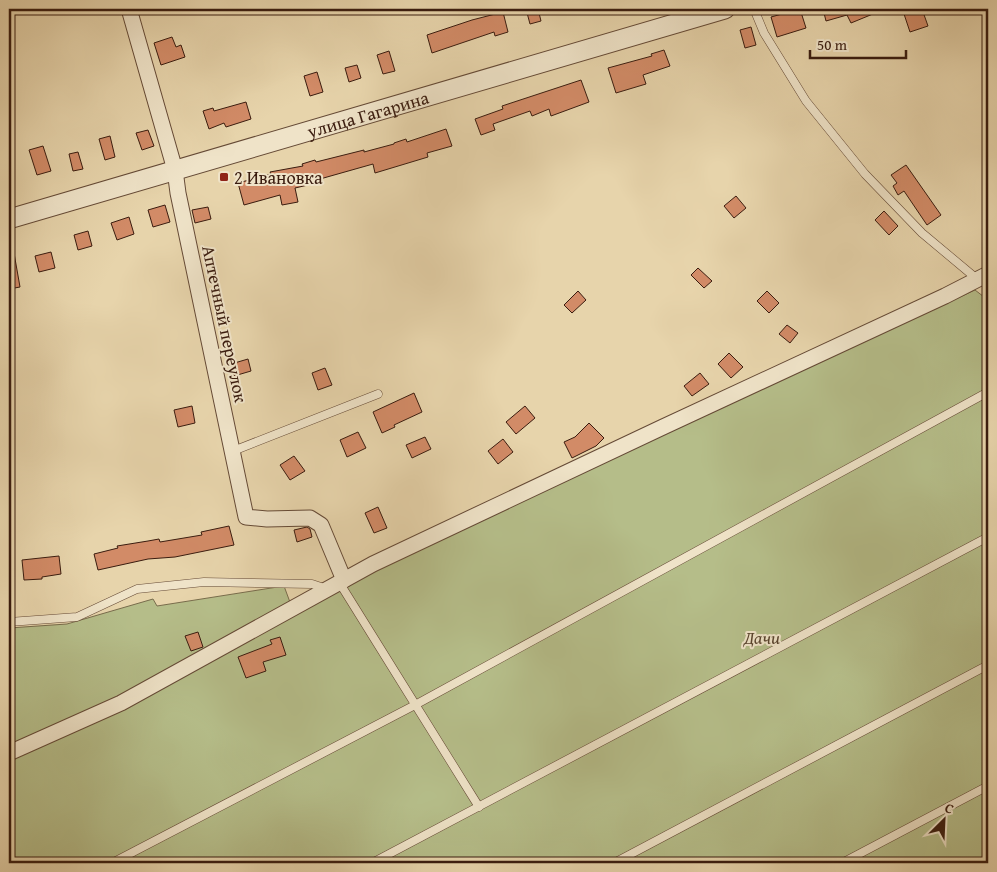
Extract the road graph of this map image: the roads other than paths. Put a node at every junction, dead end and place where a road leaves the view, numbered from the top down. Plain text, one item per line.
1 (130, 9) edge
2 (725, 9) edge
3 (754, 9) edge
4 (175, 170) junction
5 (9, 219) edge
6 (983, 276) edge
7 (988, 392) edge
8 (378, 394) dead end
9 (234, 451) junction
10 (988, 537) edge
11 (337, 584) junction
12 (9, 622) edge
13 (988, 665) edge
14 (415, 705) junction
15 (9, 752) edge
16 (988, 786) edge
17 (479, 807) junction
18 (112, 863) edge
19 (372, 863) edge
20 (614, 863) edge
21 (842, 863) edge

1 - 4 street, Аптечный переулок
2 - 4 street, улица Гагарина
3 - 6 lane
4 - 5 street, улица Гагарина
4 - 9 street, Аптечный переулок
6 - 11 street
7 - 14 lane
8 - 9 lane
9 - 11 street, Аптечный переулок
10 - 17 lane
11 - 12 lane
11 - 14 lane
11 - 15 street
13 - 20 lane
14 - 17 lane
14 - 18 lane
16 - 21 lane
17 - 19 lane

